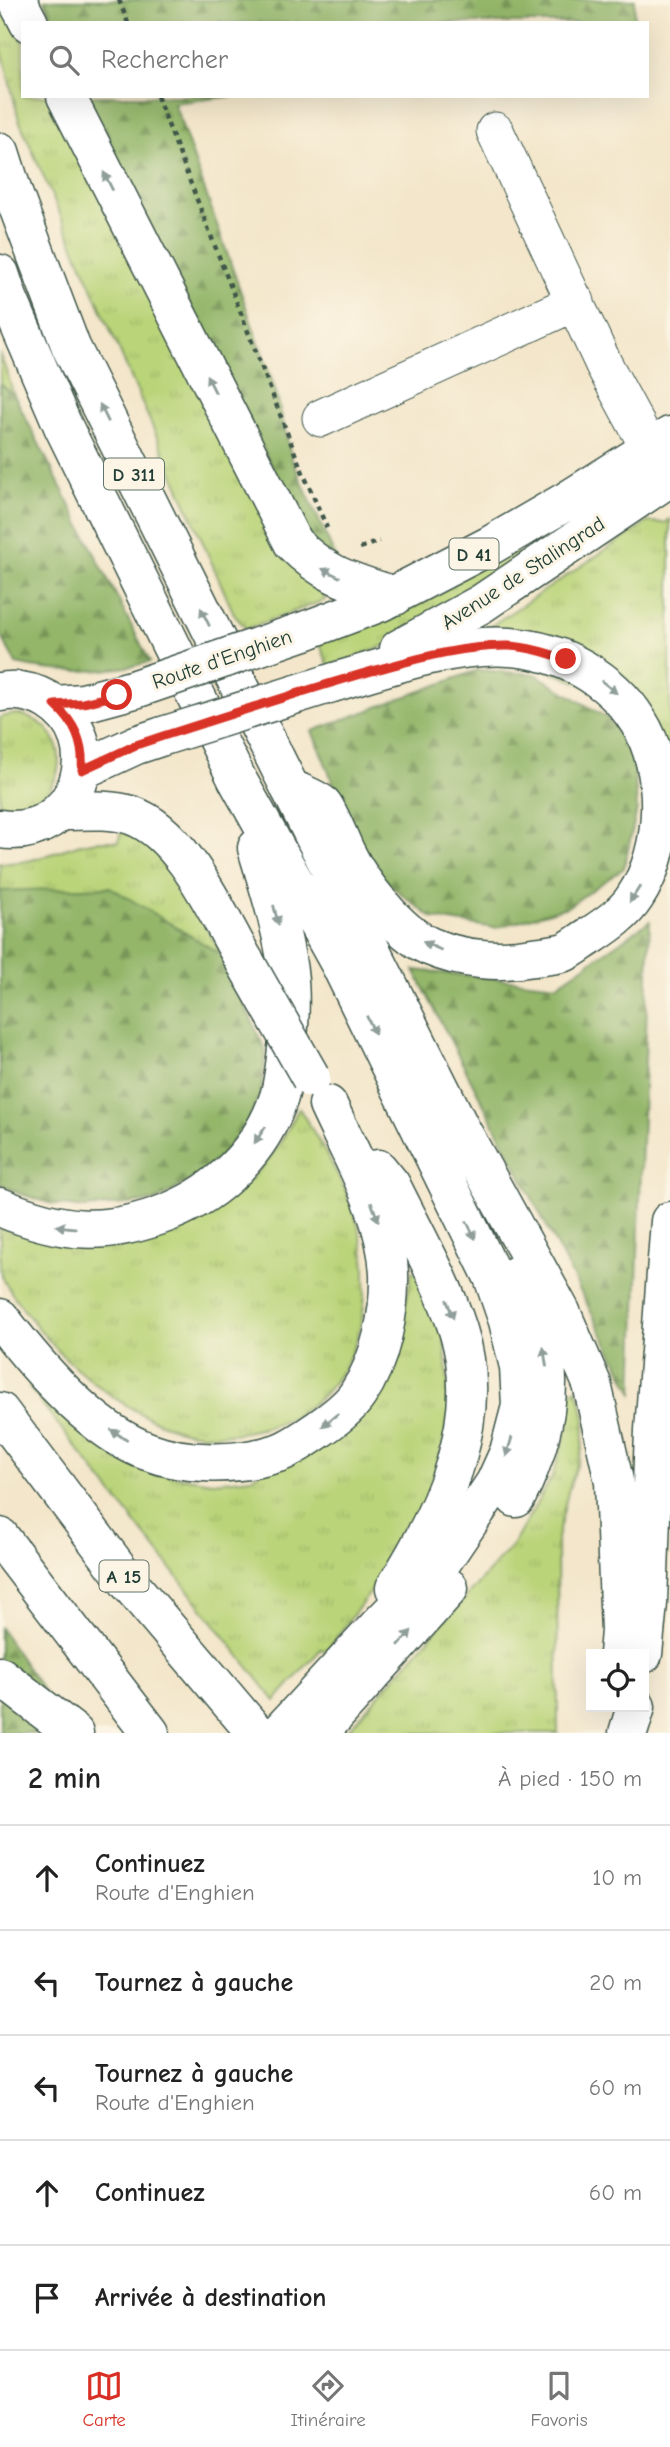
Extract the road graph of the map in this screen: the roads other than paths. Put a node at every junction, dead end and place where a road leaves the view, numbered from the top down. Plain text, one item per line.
1 (17, 0) edge
2 (28, 21) edge
3 (67, 98) edge
4 (495, 131) dead end
5 (0, 152) edge
6 (0, 274) edge
7 (576, 302) junction
8 (321, 418) dead end
9 (665, 459) edge
10 (395, 596) junction
11 (307, 630) joint
12 (335, 682) junction
13 (0, 692) edge
14 (55, 705) junction
15 (82, 770) junction
16 (237, 779) junction
17 (290, 788) junction
18 (60, 811) junction
19 (0, 829) edge
20 (319, 1091) junction
21 (459, 1126) junction
22 (0, 1207) edge
23 (670, 1221) edge
24 (0, 1318) edge
25 (0, 1412) edge
26 (0, 1537) edge
27 (385, 1619) junction
28 (618, 1649) edge
29 (643, 1649) edge
30 (0, 1676) edge
31 (349, 1679) junction
32 (623, 1712) edge
33 (634, 1712) edge
34 (74, 1733) edge
35 (150, 1733) edge
36 (256, 1733) edge
37 (279, 1733) edge
38 (319, 1733) edge
39 (628, 1733) edge

1 - 2 main road
10 -> 3 main road
4 - 7 lane
17 -> 5 main road, D 311
6 - 16 main road
7 - 8 lane
7 - 9 lane
9 - 10 main road, Avenue de Stalingrad / D 41
9 - 12 main road, Avenue de Stalingrad / D 41
10 - 11 main road, Avenue de Stalingrad / D 41
11 - 14 main road, Route d'Enghien / D 41, bridge
12 - 15 main road, bridge
12 -> 17 main road
13 - 14 main road
14 - 15 main road
15 - 18 main road
16 -> 22 main road
16 -> 27 main road
17 - 21 main road
18 - 19 main road
18 - 20 main road, bridge
20 -> 24 main road
20 -> 27 main road
21 - 28 main road
31 -> 21 main road
23 - 29 main road
25 - 36 main road, A 15
26 - 35 main road
27 - 31 main road
30 - 34 main road
31 - 37 main road
31 - 38 main road
32 - 39 main road
33 - 39 main road

